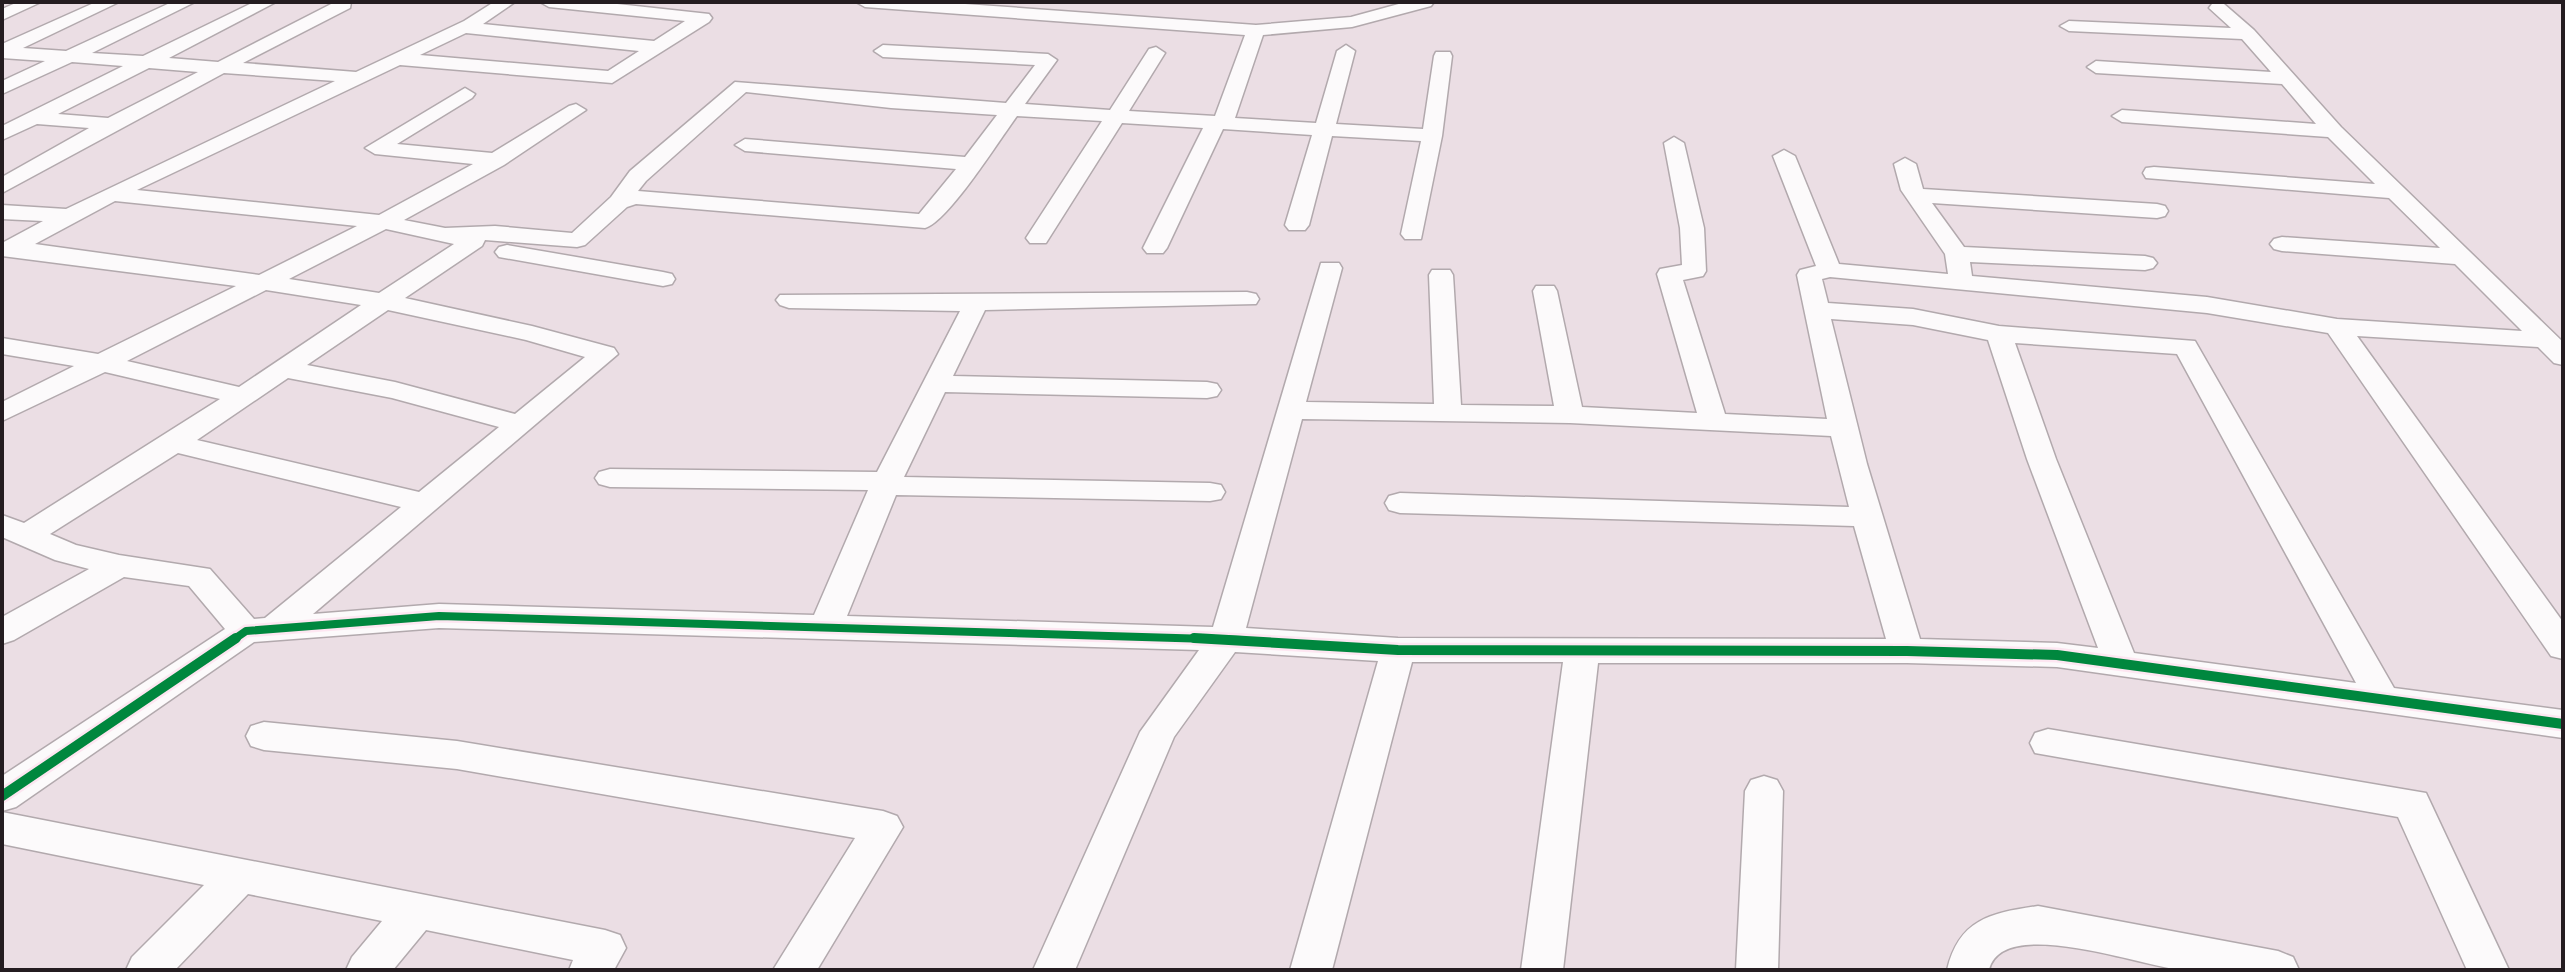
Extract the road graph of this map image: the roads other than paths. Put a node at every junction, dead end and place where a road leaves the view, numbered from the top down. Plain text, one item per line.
1 (32, 2) edge
2 (110, 2) edge
3 (186, 2) edge
4 (267, 2) edge
5 (506, 2) edge
6 (549, 2) edge
7 (865, 2) edge
8 (1015, 2) edge
9 (1425, 2) edge
10 (344, 4) edge
11 (1331, 5) dead end
12 (2218, 8) dead end
13 (1000, 12) junction
14 (2, 15) edge
15 (1352, 22) junction
16 (2069, 26) dead end
17 (465, 28) junction
18 (1256, 30) junction
19 (2248, 34) junction
20 (657, 47) junction
21 (883, 51) dead end
22 (1346, 51) dead end
23 (2, 52) edge
24 (1156, 53) dead end
25 (71, 56) junction
26 (1443, 56) dead end
27 (395, 59) junction
28 (152, 61) junction
29 (222, 66) junction
30 (2096, 67) dead end
31 (356, 77) junction
32 (2289, 79) junction
33 (2, 88) edge
34 (465, 94) dead end
35 (1012, 108) junction
36 (576, 110) dead end
37 (2, 114) edge
38 (1116, 115) junction
39 (2122, 116) dead end
40 (35, 118) junction
41 (1219, 123) junction
42 (111, 124) junction
43 (1326, 131) junction
44 (2334, 131) junction
45 (2, 134) edge
46 (1432, 136) junction
47 (1674, 143) dead end
48 (745, 145) dead end
49 (1784, 156) dead end
50 (496, 160) junction
51 (970, 164) junction
52 (1905, 164) dead end
53 (2154, 173) dead end
54 (2, 186) edge
55 (2396, 192) junction
56 (111, 194) junction
57 (1915, 195) junction
58 (619, 202) junction
59 (2157, 211) dead end
60 (2, 212) edge
61 (70, 216) junction
62 (383, 222) junction
63 (1297, 225) dead end
64 (1413, 234) dead end
65 (444, 235) junction
66 (1038, 238) dead end
67 (474, 241) junction
68 (2282, 244) dead end
69 (1155, 248) dead end
70 (6, 250) edge
71 (1957, 254) junction
72 (2460, 257) junction
73 (2145, 263) dead end
74 (1330, 268) dead end
75 (1830, 270) junction
76 (1441, 275) dead end
77 (663, 279) dead end
78 (261, 284) junction
79 (1961, 285) junction
80 (1545, 291) dead end
81 (1247, 299) dead end
82 (789, 300) dead end
83 (384, 303) junction
84 (976, 303) junction
85 (1816, 310) junction
86 (2337, 327) junction
87 (1999, 334) junction
88 (2, 346) edge
89 (2554, 348) edge
90 (102, 363) junction
91 (285, 369) junction
92 (936, 384) junction
93 (1207, 390) dead end
94 (244, 396) junction
95 (1290, 410) junction
96 (2, 413) edge
97 (1448, 413) junction
98 (1570, 415) junction
99 (1714, 423) junction
100 (521, 424) junction
101 (1843, 428) junction
102 (173, 443) junction
103 (610, 478) dead end
104 (886, 484) junction
105 (1210, 492) dead end
106 (425, 503) junction
107 (1400, 503) dead end
108 (1865, 517) junction
109 (14, 530) edge
110 (119, 566) junction
111 (825, 628) junction
112 (259, 630) junction
113 (2, 632) edge
114 (1226, 639) junction
115 (2563, 647) edge
116 (1398, 650) junction
117 (1582, 651) junction
118 (1907, 651) junction
119 (2121, 664) junction
120 (2383, 700) junction
121 (2563, 724) edge
122 (264, 736) dead end
123 (2048, 743) dead end
124 (1764, 791) dead end
125 (2, 796) edge
126 (2, 828) edge
127 (240, 875) junction
128 (417, 910) junction
129 (147, 970) edge
130 (367, 970) edge
131 (590, 970) edge
132 (794, 970) edge
133 (1054, 970) edge
134 (1311, 970) edge
135 (1542, 970) edge
136 (1757, 970) edge
137 (1968, 970) edge
138 (2278, 970) edge
139 (2488, 970) edge

1 - 14 street
2 - 23 street
3 - 25 street
4 - 28 street
5 - 17 street
6 - 20 street
7 - 13 street
8 - 13 street
9 - 15 street
10 - 29 street
11 - 15 street
12 - 19 street
13 - 18 street
15 - 18 street
16 - 19 street
17 - 20 street
17 - 27 street
18 - 41 street
19 - 32 street
20 - 27 street
21 - 35 street
22 - 43 street
23 - 25 street
24 - 38 street
25 - 28 street
25 - 33 street
26 - 46 street
27 - 31 street
28 - 29 street
28 - 40 street
29 - 31 street
29 - 42 street
30 - 32 street
31 - 56 street
32 - 44 street
34 - 50 street
35 - 38 street
35 - 51 street
35 - 58 street
36 - 50 street
37 - 40 street
38 - 41 street
38 - 66 street
39 - 44 street
40 - 42 street
40 - 45 street
41 - 43 street
41 - 69 street
42 - 54 street
43 - 46 street
43 - 63 street
44 - 55 street
46 - 64 street
47 - 99 street
48 - 51 street
49 - 75 street
50 - 62 street
51 - 58 street
52 - 57 street
53 - 55 street
55 - 72 street
56 - 61 street
56 - 62 street
57 - 59 street
57 - 71 street
58 - 65 street
60 - 61 street
61 - 70 street
62 - 65 street
62 - 78 street
65 - 67 street
67 - 77 street
67 - 83 street
68 - 72 street
70 - 78 street
71 - 73 street
71 - 79 street
72 - 89 street
74 - 95 street
75 - 79 street
75 - 85 street
76 - 97 street
78 - 83 street
78 - 90 street
79 - 86 street
80 - 98 street
81 - 84 street
82 - 84 street
83 - 91 street
83 - 100 street
84 - 92 street
85 - 87 street
85 - 101 street
86 - 89 street
86 - 115 street
87 - 119 street
87 - 120 street
88 - 90 street
90 - 94 street
90 - 96 street
91 - 94 street
91 - 100 street
92 - 93 street
92 - 104 street
94 - 102 street
95 - 97 street
95 - 114 street
97 - 98 street
98 - 99 street
99 - 101 street
100 - 106 street
101 - 108 street
102 - 106 street
102 - 109 street
103 - 104 street
104 - 105 street
104 - 111 street
106 - 112 street
107 - 108 street
108 - 118 street
109 - 110 street
110 - 112 street
110 - 113 street
111 - 112 street
111 - 114 street
112 - 125 street
114 - 116 street
114 - 133 street
116 - 117 street
116 - 134 street
117 - 118 street
117 - 135 street
118 - 119 street
119 - 120 street
120 - 121 street
122 - 132 street
123 - 139 street
124 - 136 street
126 - 127 street
127 - 128 street
127 - 129 street
128 - 130 street
128 - 131 street
137 - 138 street

